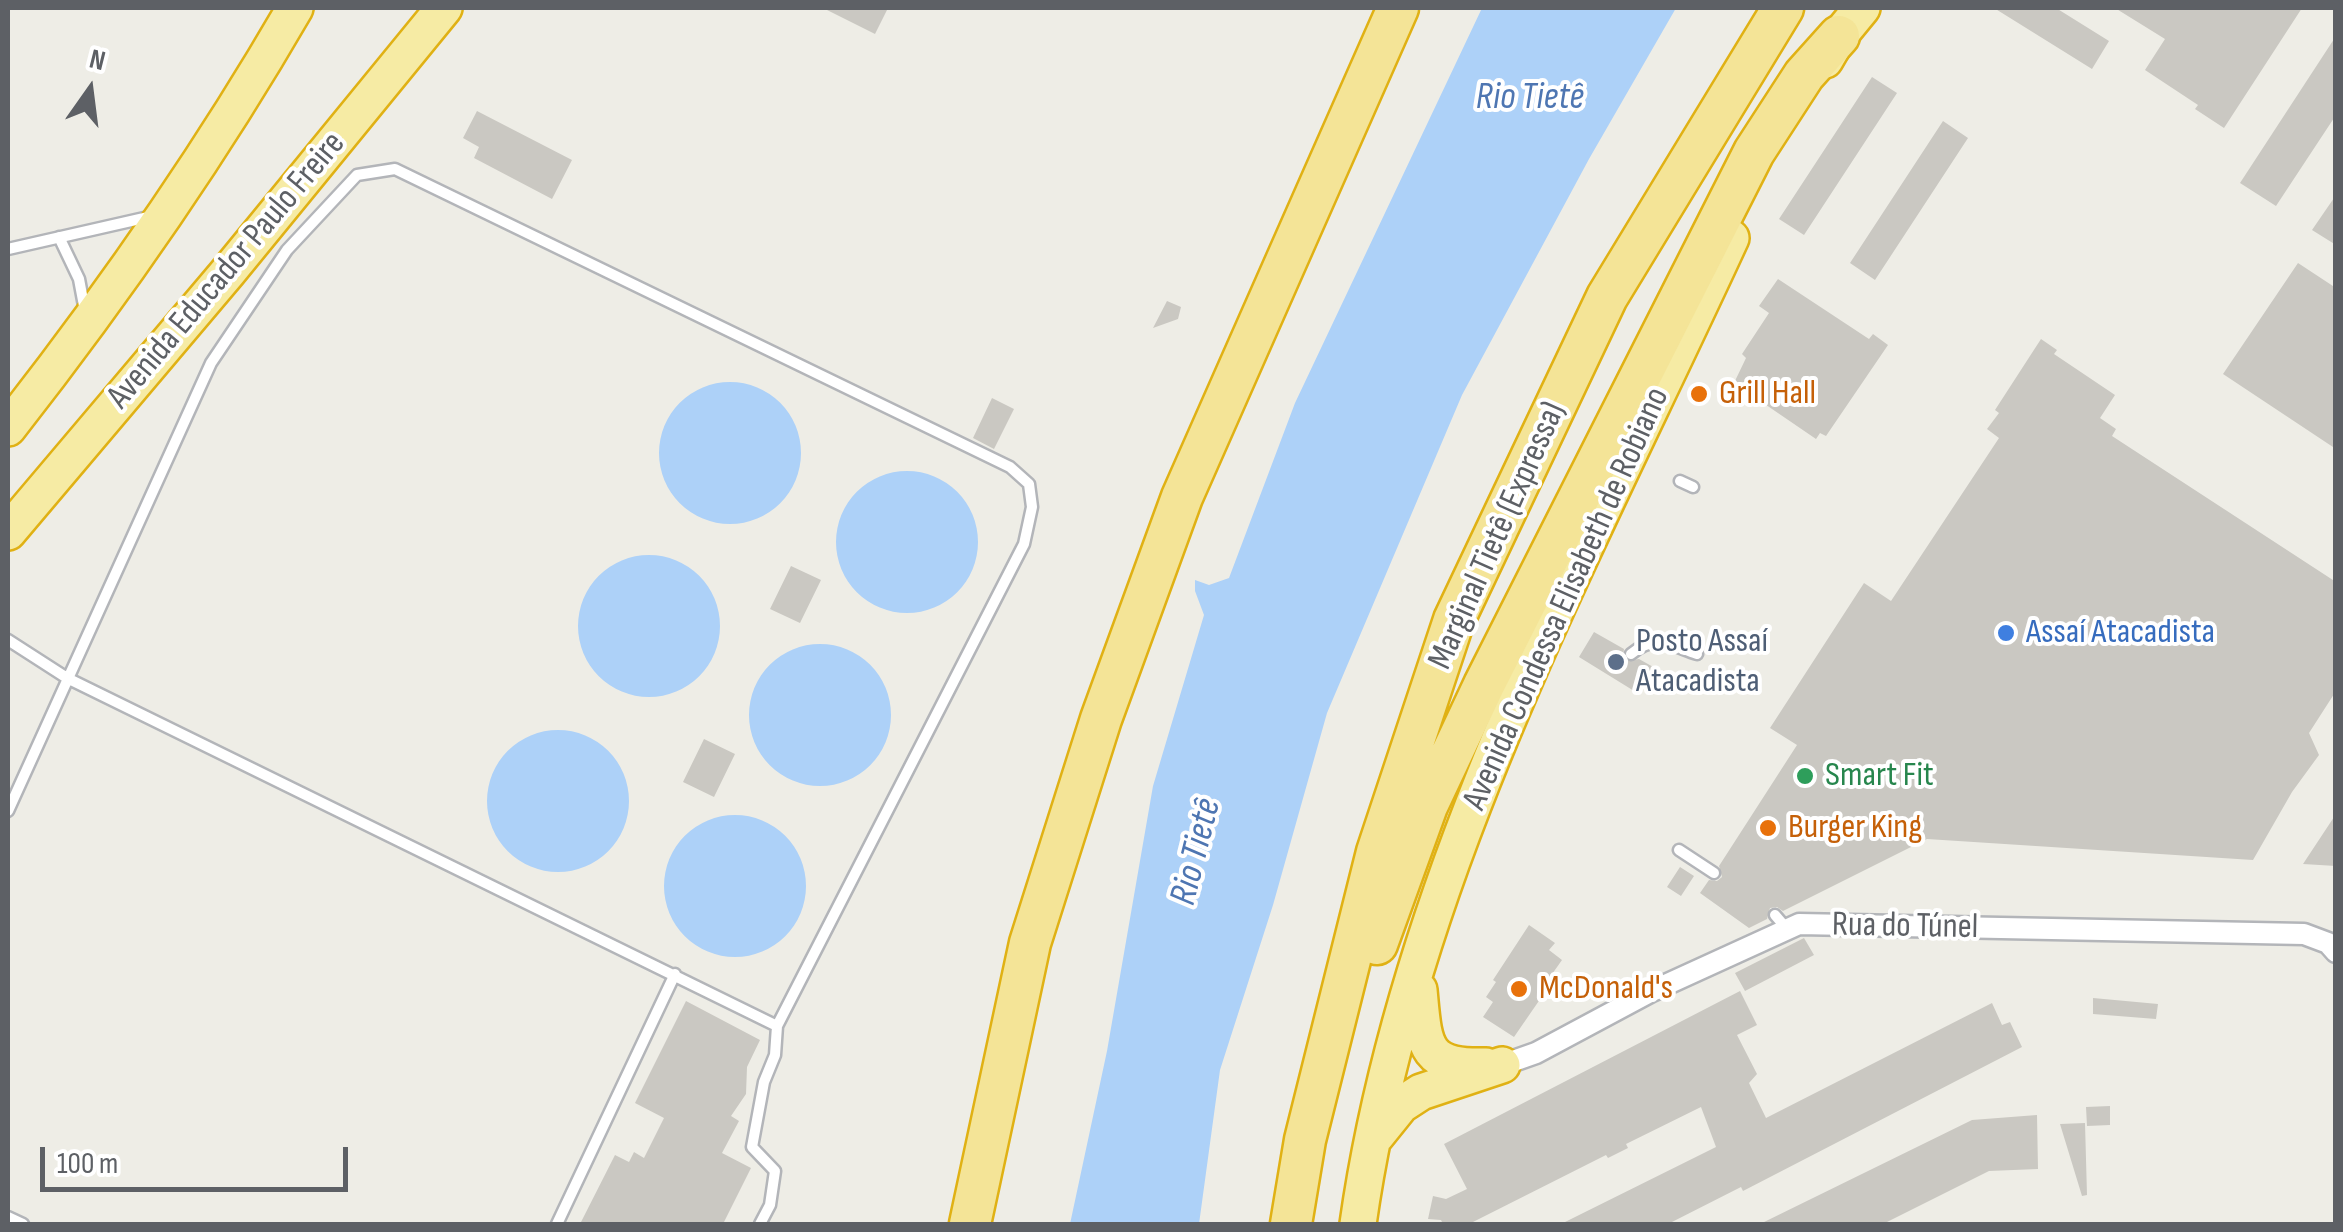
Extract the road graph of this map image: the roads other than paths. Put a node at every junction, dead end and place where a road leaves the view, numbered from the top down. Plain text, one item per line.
1 (295, 8) edge
2 (444, 8) edge
3 (1398, 8) edge
4 (1784, 8) edge
5 (1851, 22) edge
6 (166, 214) junction
7 (59, 237) junction
8 (8, 249) edge
9 (88, 326) junction
10 (8, 428) edge
11 (1680, 481) dead end
12 (1693, 487) dead end
13 (8, 532) edge
14 (8, 640) edge
15 (1631, 654) dead end
16 (1697, 654) dead end
17 (67, 678) junction
18 (8, 811) edge
19 (1679, 850) dead end
20 (1714, 873) dead end
21 (2336, 952) edge
22 (1417, 971) junction
23 (675, 974) junction
24 (778, 1026) junction
25 (1502, 1065) junction
26 (1305, 1140) junction
27 (1369, 1144) junction
28 (8, 1217) edge
29 (23, 1224) edge
30 (556, 1224) edge
31 (760, 1224) edge
32 (970, 1224) edge
33 (1292, 1224) edge
34 (1358, 1224) edge

1 - 6 highway, Avenida Educador Paulo Freire
2 - 13 highway, Avenida Educador Paulo Freire
3 - 32 highway
4 - 26 highway, Marginal Tietê (Expressa)
5 - 22 highway, Avenida Condessa Elisabeth de Robiano
5 - 26 highway
6 - 7 lane
6 - 9 highway, Avenida Educador Paulo Freire
7 - 8 lane
7 - 9 lane
9 - 10 highway, Avenida Educador Paulo Freire
11 - 12 lane
14 - 17 lane
15 - 16 lane
17 - 18 lane
17 - 23 lane
17 - 24 lane
19 - 20 lane
21 - 25 street, Rua do Túnel
22 - 25 highway
22 - 27 highway, Avenida Condessa Elisabeth de Robiano
23 - 24 lane
23 - 30 lane
24 - 31 lane
25 - 27 highway
26 - 33 highway, Marginal Tietê (Expressa)
27 - 34 highway, Avenida Condessa Elisabeth de Robiano
28 - 29 lane

